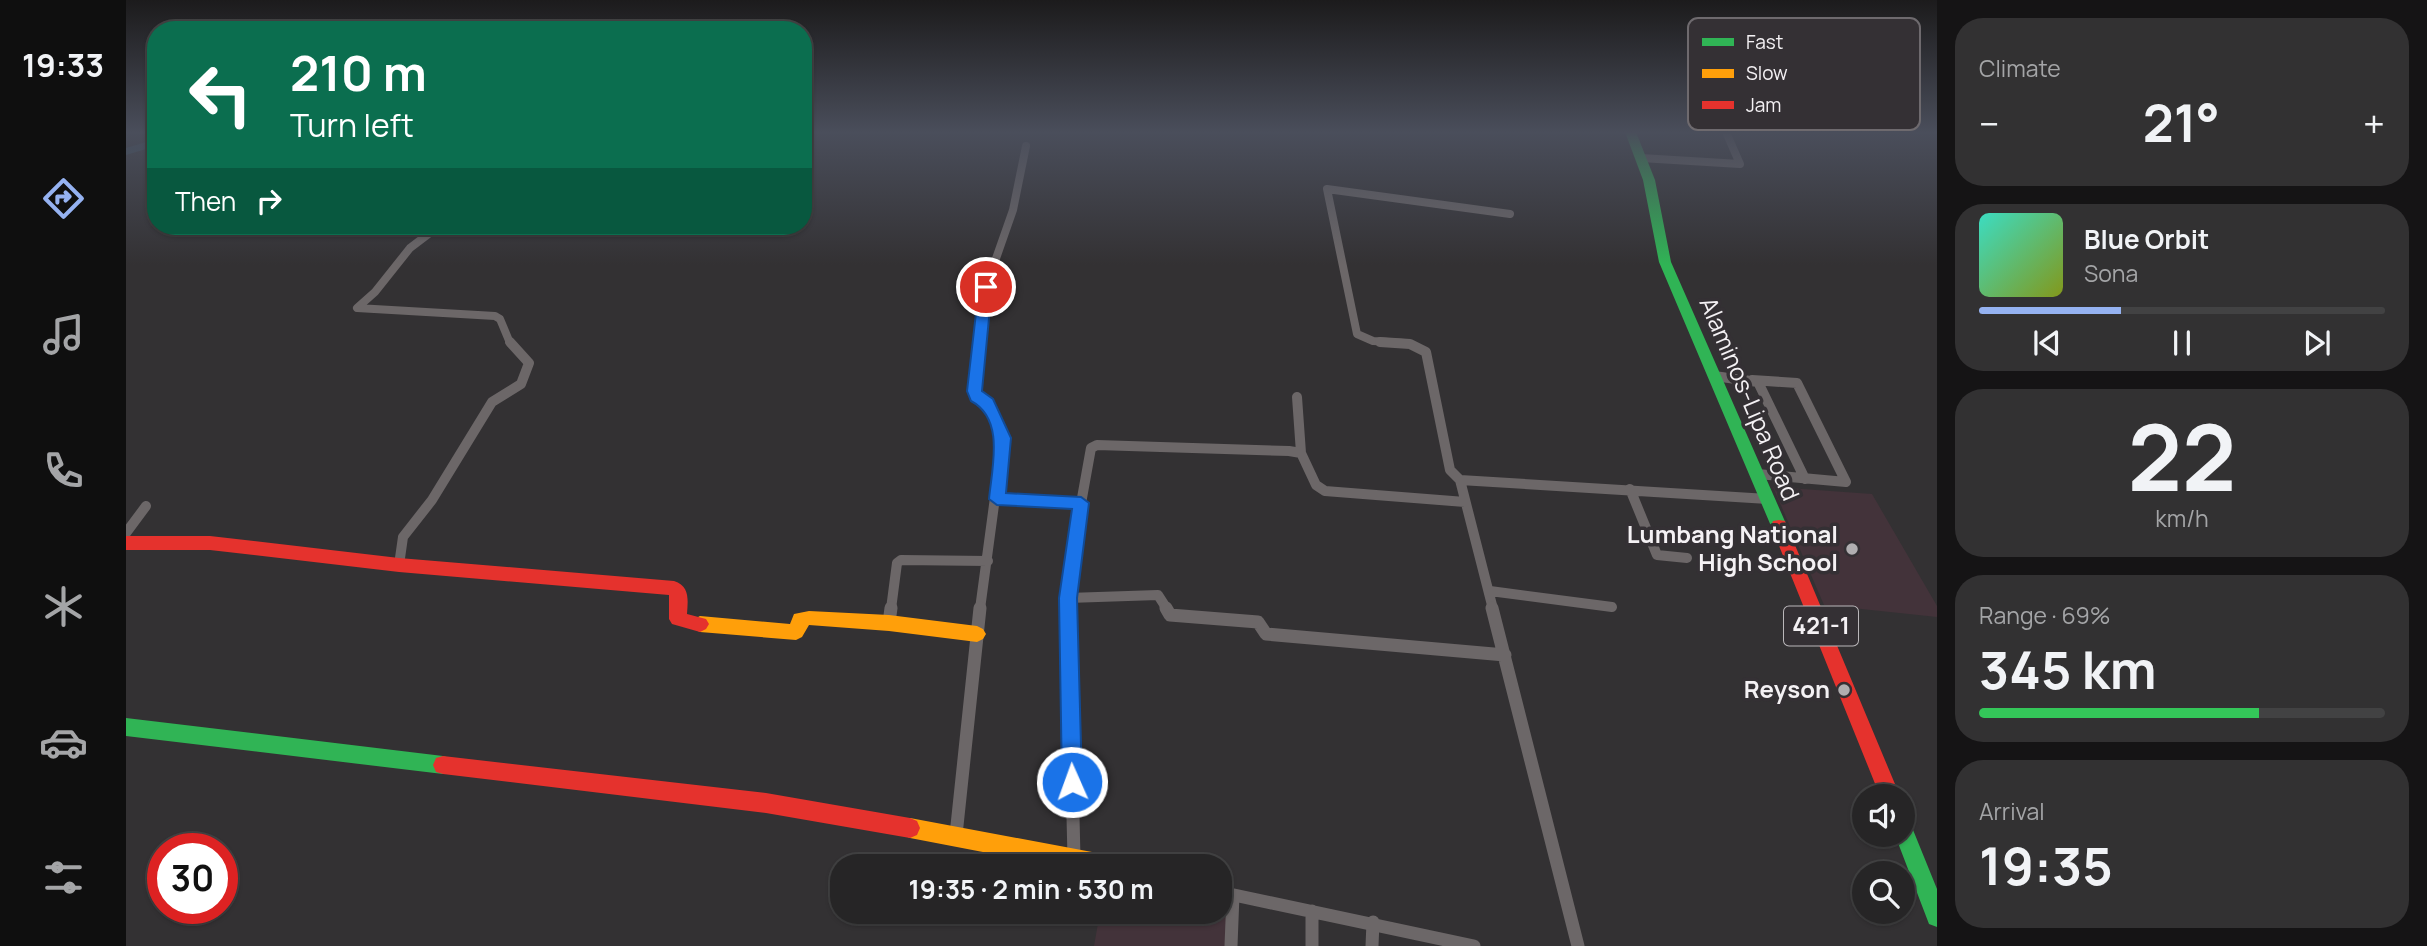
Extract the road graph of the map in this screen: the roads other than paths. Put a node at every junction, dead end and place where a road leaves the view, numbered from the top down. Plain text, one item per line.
1 (1020, 176) edge
2 (1648, 176) edge
3 (1510, 214) dead end
4 (427, 235) edge
5 (1714, 376) junction
6 (1752, 380) junction
7 (1297, 397) dead end
8 (1301, 453) junction
9 (1757, 474) junction
10 (1805, 479) junction
11 (1460, 480) junction
12 (1630, 489) junction
13 (997, 499) junction
14 (1768, 499) junction
15 (1465, 502) junction
16 (1081, 503) junction
17 (146, 506) dead end
18 (126, 533) edge
19 (126, 543) edge
20 (1687, 558) dead end
21 (988, 561) junction
22 (399, 565) junction
23 (1490, 591) junction
24 (1068, 598) junction
25 (1612, 607) dead end
26 (889, 623) junction
27 (977, 634) junction
28 (1505, 655) junction
29 (126, 727) edge
30 (1885, 784) edge
31 (956, 835) junction
32 (1910, 847) edge
33 (1027, 854) edge
34 (1074, 854) edge
35 (1232, 894) edge
36 (1312, 911) junction
37 (1937, 916) edge
38 (1373, 922) junction
39 (1229, 924) edge
40 (1231, 946) edge
41 (1312, 946) edge
42 (1372, 946) edge
43 (1474, 946) edge
44 (1577, 946) edge

1 - 13 street
2 - 5 street, Alaminos-Lipa Road / 421-1
3 - 11 street
4 - 22 street
5 - 6 street
5 - 9 street, Alaminos-Lipa Road / 421-1
6 - 10 street
6 - 10 street
7 - 8 street
8 - 15 street
8 - 16 street
9 - 10 street
9 - 14 street, Alaminos-Lipa Road / 421-1
11 - 12 street
11 - 15 street
12 - 14 street
12 - 20 street
13 - 16 street
13 - 21 street
14 - 30 street, Alaminos-Lipa Road / 421-1
15 - 23 street
16 - 24 street
17 - 18 street
19 - 22 street
21 - 26 street
21 - 27 street
22 - 26 street
23 - 25 street
23 - 28 street
24 - 28 street
24 - 34 street
26 - 27 street
27 - 31 street
28 - 44 street
29 - 31 street
31 - 33 street
32 - 37 street
35 - 36 street
36 - 38 street
36 - 41 street
38 - 42 street
38 - 43 street
39 - 40 street

